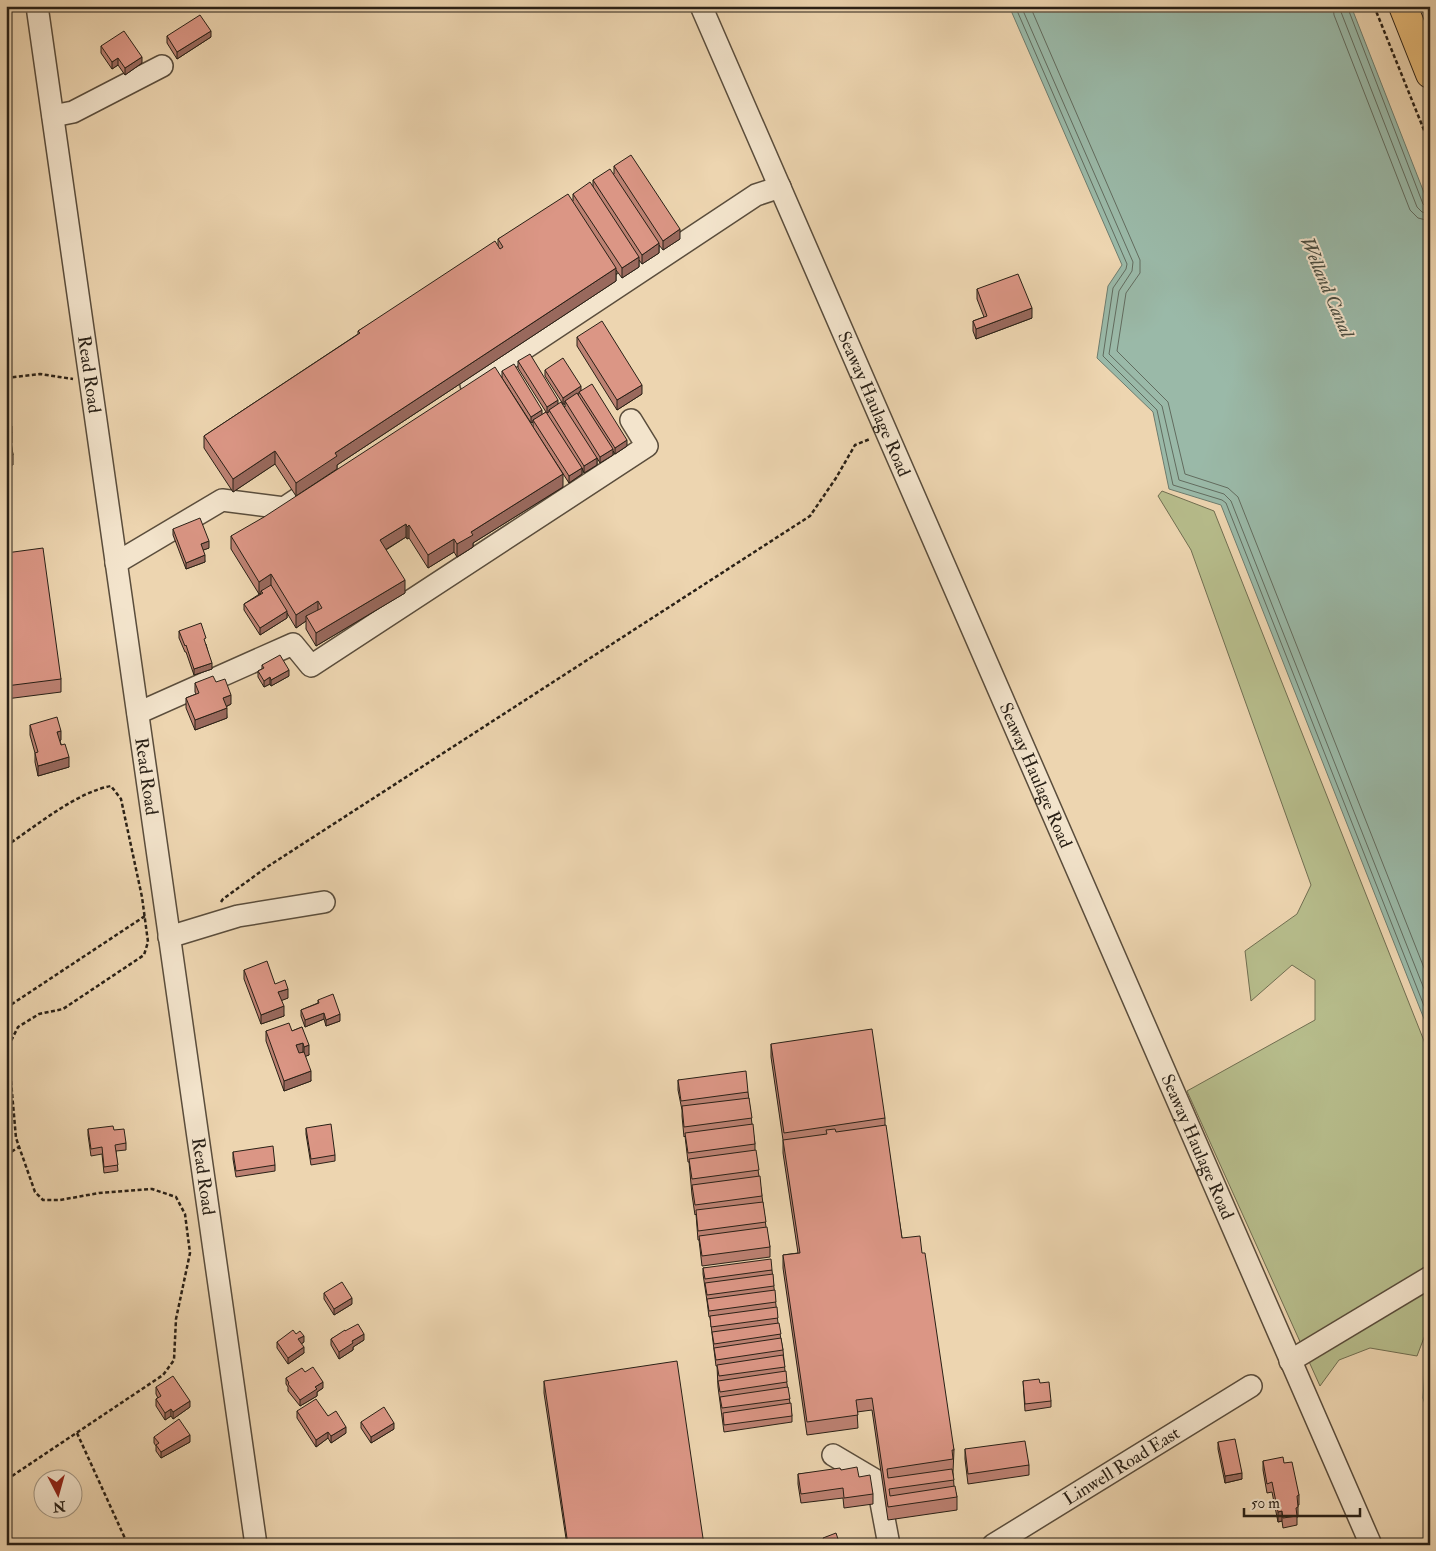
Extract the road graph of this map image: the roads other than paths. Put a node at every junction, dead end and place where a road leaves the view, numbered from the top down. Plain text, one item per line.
1 (37, 6) edge
2 (701, 6) edge
3 (1403, 6) edge
4 (162, 66) dead end
5 (1430, 74) edge
6 (53, 116) junction
7 (780, 187) junction
8 (458, 393) edge
9 (632, 420) dead end
10 (317, 486) edge
11 (116, 563) junction
12 (138, 713) junction
13 (324, 902) dead end
14 (169, 937) junction
15 (1430, 1277) edge
16 (1290, 1360) junction
17 (1250, 1386) dead end
18 (833, 1455) dead end
19 (256, 1545) edge
20 (890, 1545) edge
21 (992, 1545) edge
22 (1371, 1545) edge

1 - 6 street, Read Road
2 - 7 street, Seaway Haulage Road
3 - 5 main road
4 - 6 street
6 - 11 street, Read Road
7 - 8 street
7 - 16 street, Seaway Haulage Road
9 - 12 street
10 - 11 street
11 - 12 street, Read Road
12 - 14 street, Read Road
13 - 14 street
14 - 19 street, Read Road
15 - 16 street
16 - 22 street, Seaway Haulage Road
17 - 21 street, Linwell Road East
18 - 20 street

